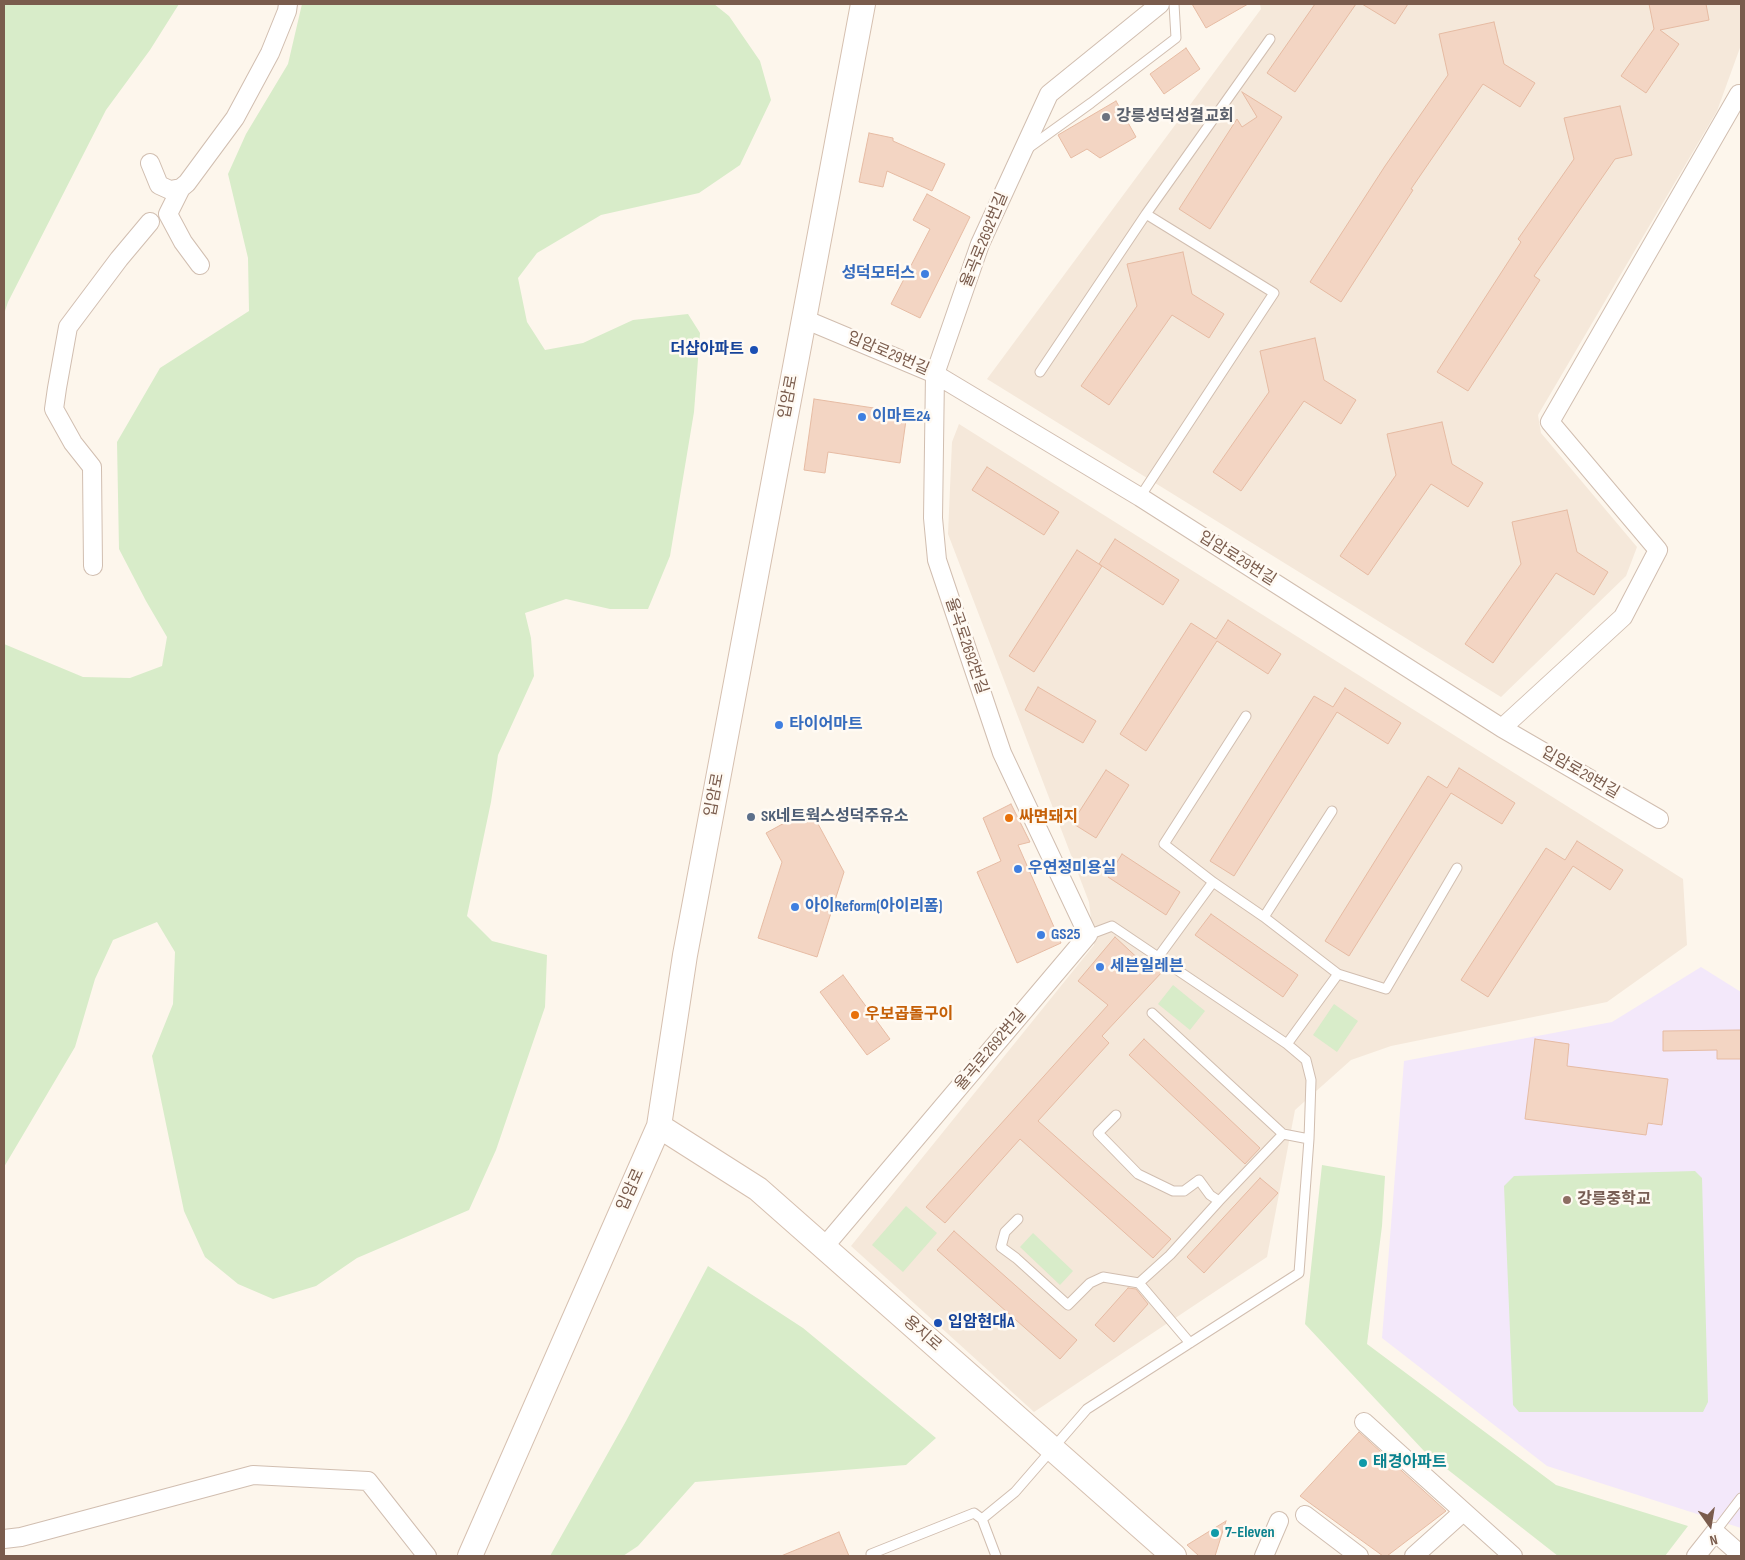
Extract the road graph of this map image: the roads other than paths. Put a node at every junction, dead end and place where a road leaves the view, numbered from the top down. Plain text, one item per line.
1 (288, 4) edge
2 (863, 4) edge
3 (1160, 4) edge
4 (1174, 4) edge
5 (1270, 39) dead end
6 (1741, 93) edge
7 (1022, 153) junction
8 (150, 163) dead end
9 (181, 188) junction
10 (168, 214) junction
11 (1146, 214) junction
12 (200, 265) dead end
13 (804, 319) junction
14 (1040, 372) dead end
15 (935, 374) junction
16 (1140, 497) junction
17 (93, 566) dead end
18 (1246, 716) dead end
19 (1502, 728) junction
20 (1332, 811) dead end
21 (1659, 819) dead end
22 (1457, 868) dead end
23 (1213, 882) junction
24 (1264, 917) junction
25 (1088, 935) junction
26 (1159, 956) junction
27 (1338, 974) junction
28 (1152, 1013) dead end
29 (1287, 1044) junction
30 (1116, 1115) dead end
31 (659, 1126) junction
32 (1283, 1134) junction
33 (1309, 1138) junction
34 (1219, 1201) junction
35 (1018, 1219) dead end
36 (824, 1247) junction
37 (1139, 1283) junction
38 (1190, 1343) junction
39 (1364, 1422) dead end
40 (1052, 1448) junction
41 (1741, 1498) edge
42 (1463, 1512) junction
43 (1305, 1514) dead end
44 (982, 1518) junction
45 (1279, 1522) dead end
46 (1715, 1532) junction
47 (4, 1539) edge
48 (1164, 1553) edge
49 (1741, 1555) edge
50 (427, 1556) edge
51 (470, 1556) edge
52 (872, 1556) edge
53 (996, 1556) edge
54 (1264, 1556) edge
55 (1359, 1556) edge
56 (1414, 1556) edge
57 (1513, 1556) edge
58 (1696, 1556) edge

1 - 9 street
2 - 13 street, 입암로
3 - 7 street, 율곡로2692번길
4 - 7 lane
5 - 11 lane
6 - 19 street
7 - 15 street, 율곡로2692번길
8 - 9 street
9 - 10 street
10 - 12 street
10 - 17 street
11 - 14 lane
11 - 16 lane
13 - 15 street, 입암로29번길
13 - 31 street, 입암로
15 - 16 street, 입암로29번길
15 - 25 street, 율곡로2692번길
16 - 19 street, 입암로29번길
18 - 23 lane
19 - 21 street, 입암로29번길
20 - 24 lane
22 - 27 lane
23 - 24 lane
23 - 26 lane
24 - 27 lane
25 - 26 lane
25 - 36 street, 율곡로2692번길
26 - 29 lane
27 - 29 lane
28 - 32 lane
29 - 33 lane
30 - 34 lane
31 - 36 street, 용지로
31 - 51 street, 입암로
32 - 33 lane
32 - 34 lane
33 - 38 lane
34 - 37 lane
35 - 37 lane
36 - 40 street, 용지로
37 - 38 lane
38 - 40 lane
39 - 42 street
40 - 44 lane
40 - 48 street, 용지로
41 - 46 lane
42 - 56 street
42 - 57 street
43 - 55 street
44 - 52 lane
44 - 53 lane
45 - 54 street
46 - 49 street
46 - 58 street
47 - 50 street

